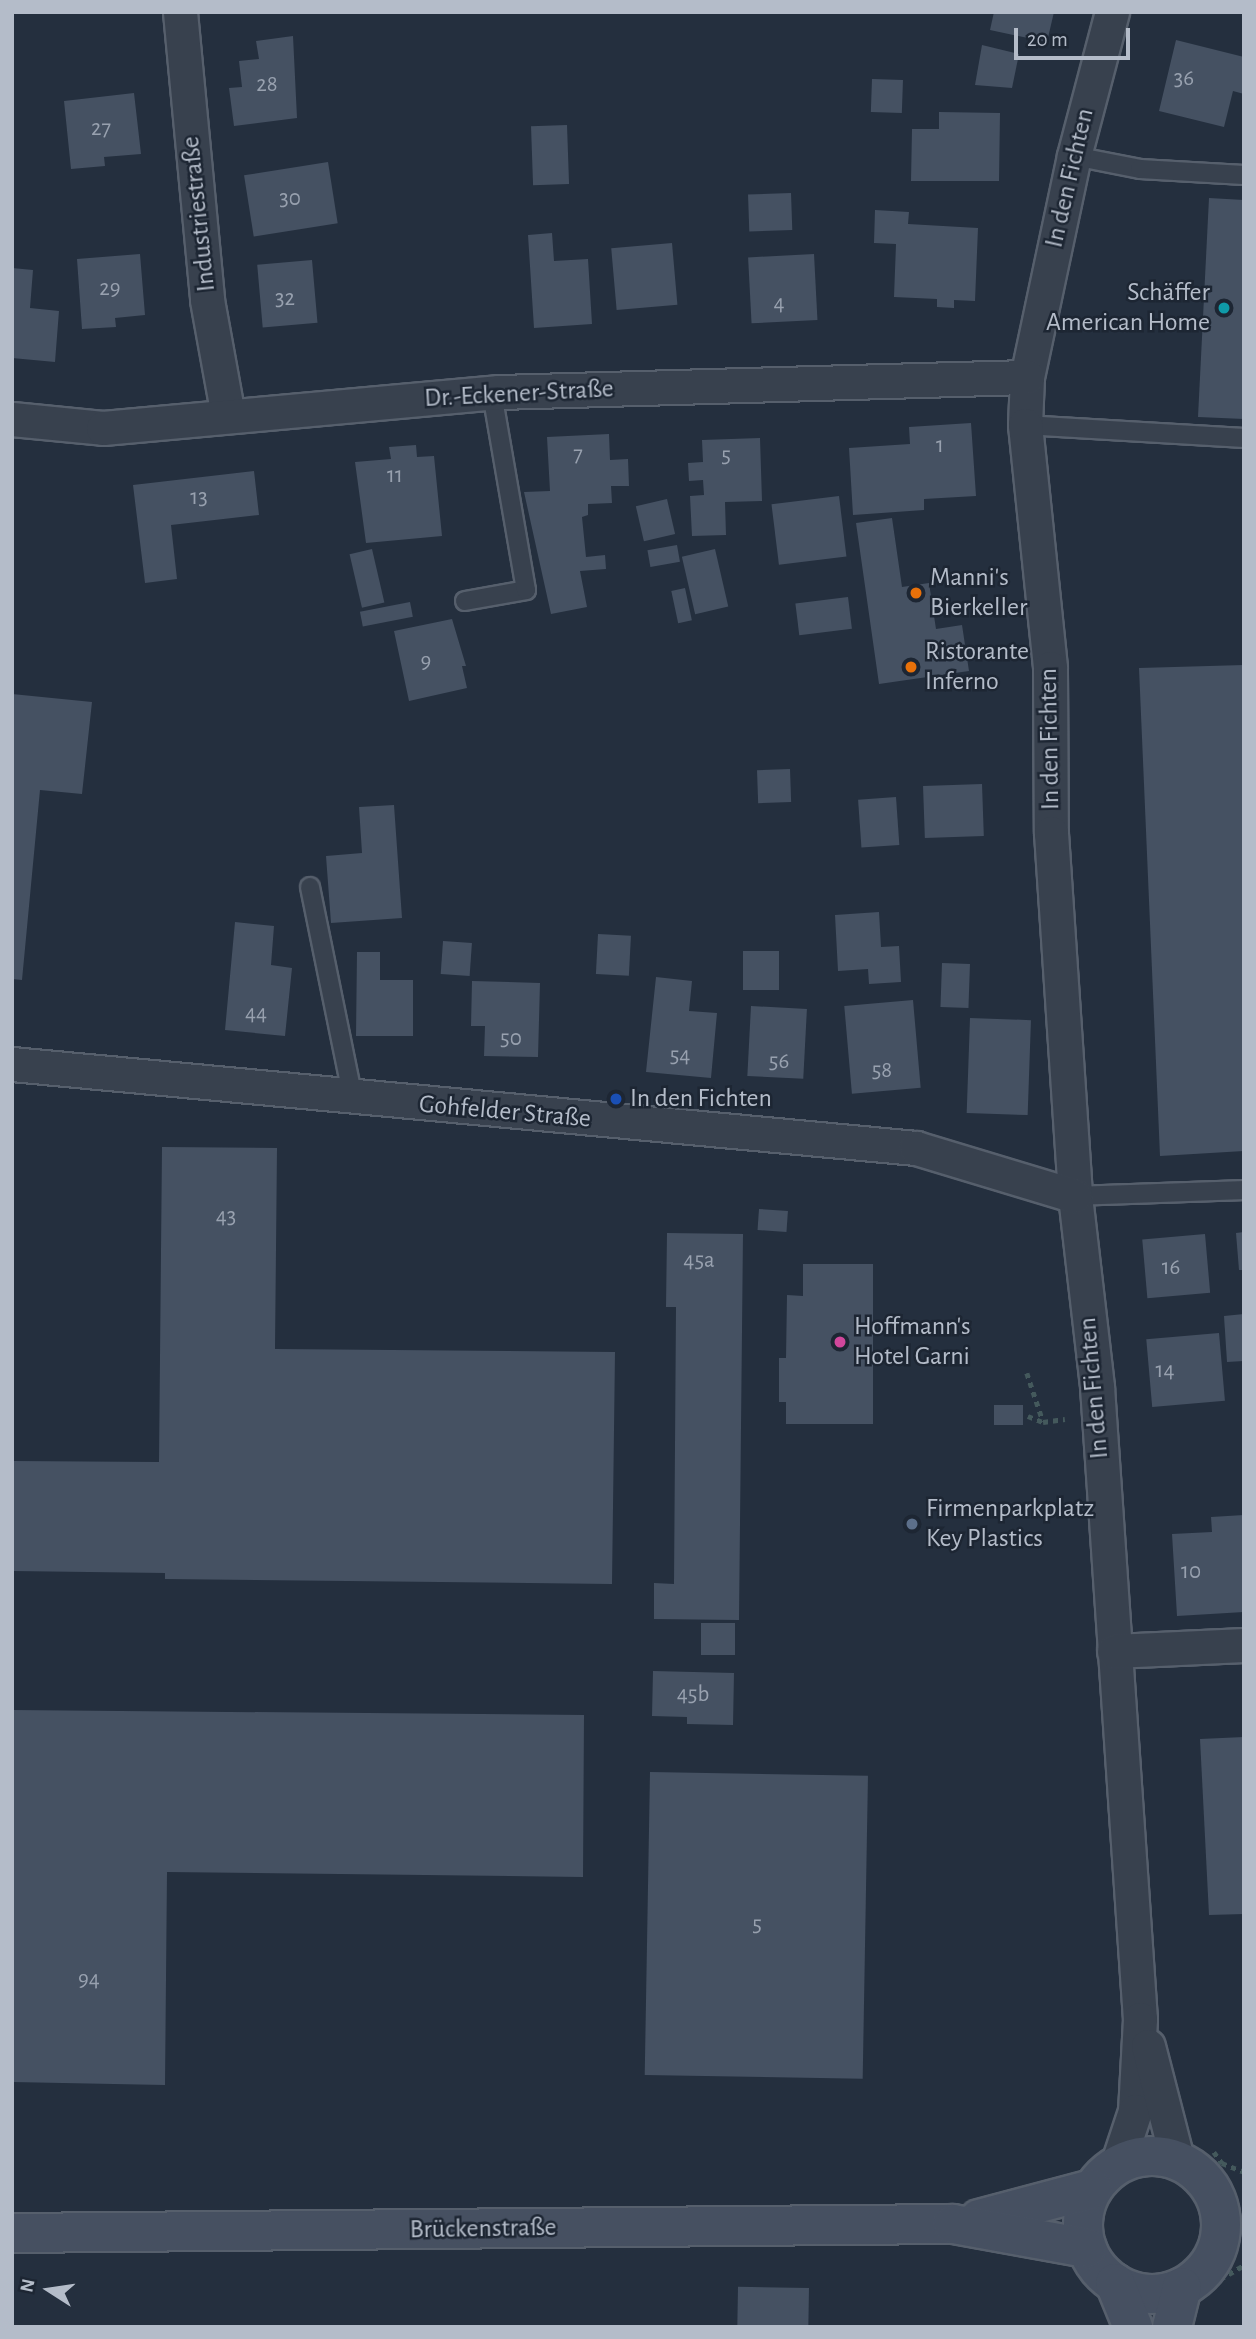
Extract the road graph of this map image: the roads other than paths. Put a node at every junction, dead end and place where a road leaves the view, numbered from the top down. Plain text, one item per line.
1 (180, 12) edge
2 (1112, 12) edge
3 (1074, 156) junction
4 (1244, 175) edge
5 (1027, 377) junction
6 (492, 393) junction
7 (228, 415) junction
8 (12, 419) edge
9 (1025, 425) junction
10 (1244, 439) edge
11 (465, 601) dead end
12 (310, 887) dead end
13 (12, 1065) edge
14 (353, 1099) junction
15 (1244, 1190) edge
16 (1075, 1196) junction
17 (1244, 1645) edge
18 (1114, 1651) junction
19 (1140, 2019) junction
20 (1177, 2159) junction
21 (1105, 2177) junction
22 (1208, 2182) junction
23 (1244, 2196) edge
24 (953, 2224) junction
25 (12, 2233) edge
26 (1087, 2248) junction
27 (1228, 2252) edge
28 (1115, 2283) junction
29 (1182, 2287) junction
30 (1133, 2327) edge
31 (1172, 2327) edge

1 - 7 street, Industriestraße
2 - 3 street, In den Fichten
3 - 4 lane
3 - 5 street, In den Fichten
5 - 6 street, Dr.-Eckener-Straße
5 - 9 street, In den Fichten
6 - 7 street, Dr.-Eckener-Straße
6 - 11 lane
7 - 8 street, Dr.-Eckener-Straße
9 - 10 lane
9 - 16 street, In den Fichten
12 - 14 lane
13 - 14 street, Gohfelder Straße
14 - 16 street, Gohfelder Straße
15 - 16 lane
16 - 18 street, In den Fichten
17 - 18 street
18 - 19 street, In den Fichten
19 - 20 street, In den Fichten
19 - 21 street, In den Fichten
20 - 21 main road
20 - 22 main road
21 - 24 main road, Brückenstraße
21 - 26 main road
22 - 23 main road
22 - 27 main road
24 - 25 main road, Brückenstraße
24 - 26 main road, Brückenstraße
26 - 28 main road
27 - 29 main road
28 - 29 main road
28 - 30 main road
29 - 31 main road

